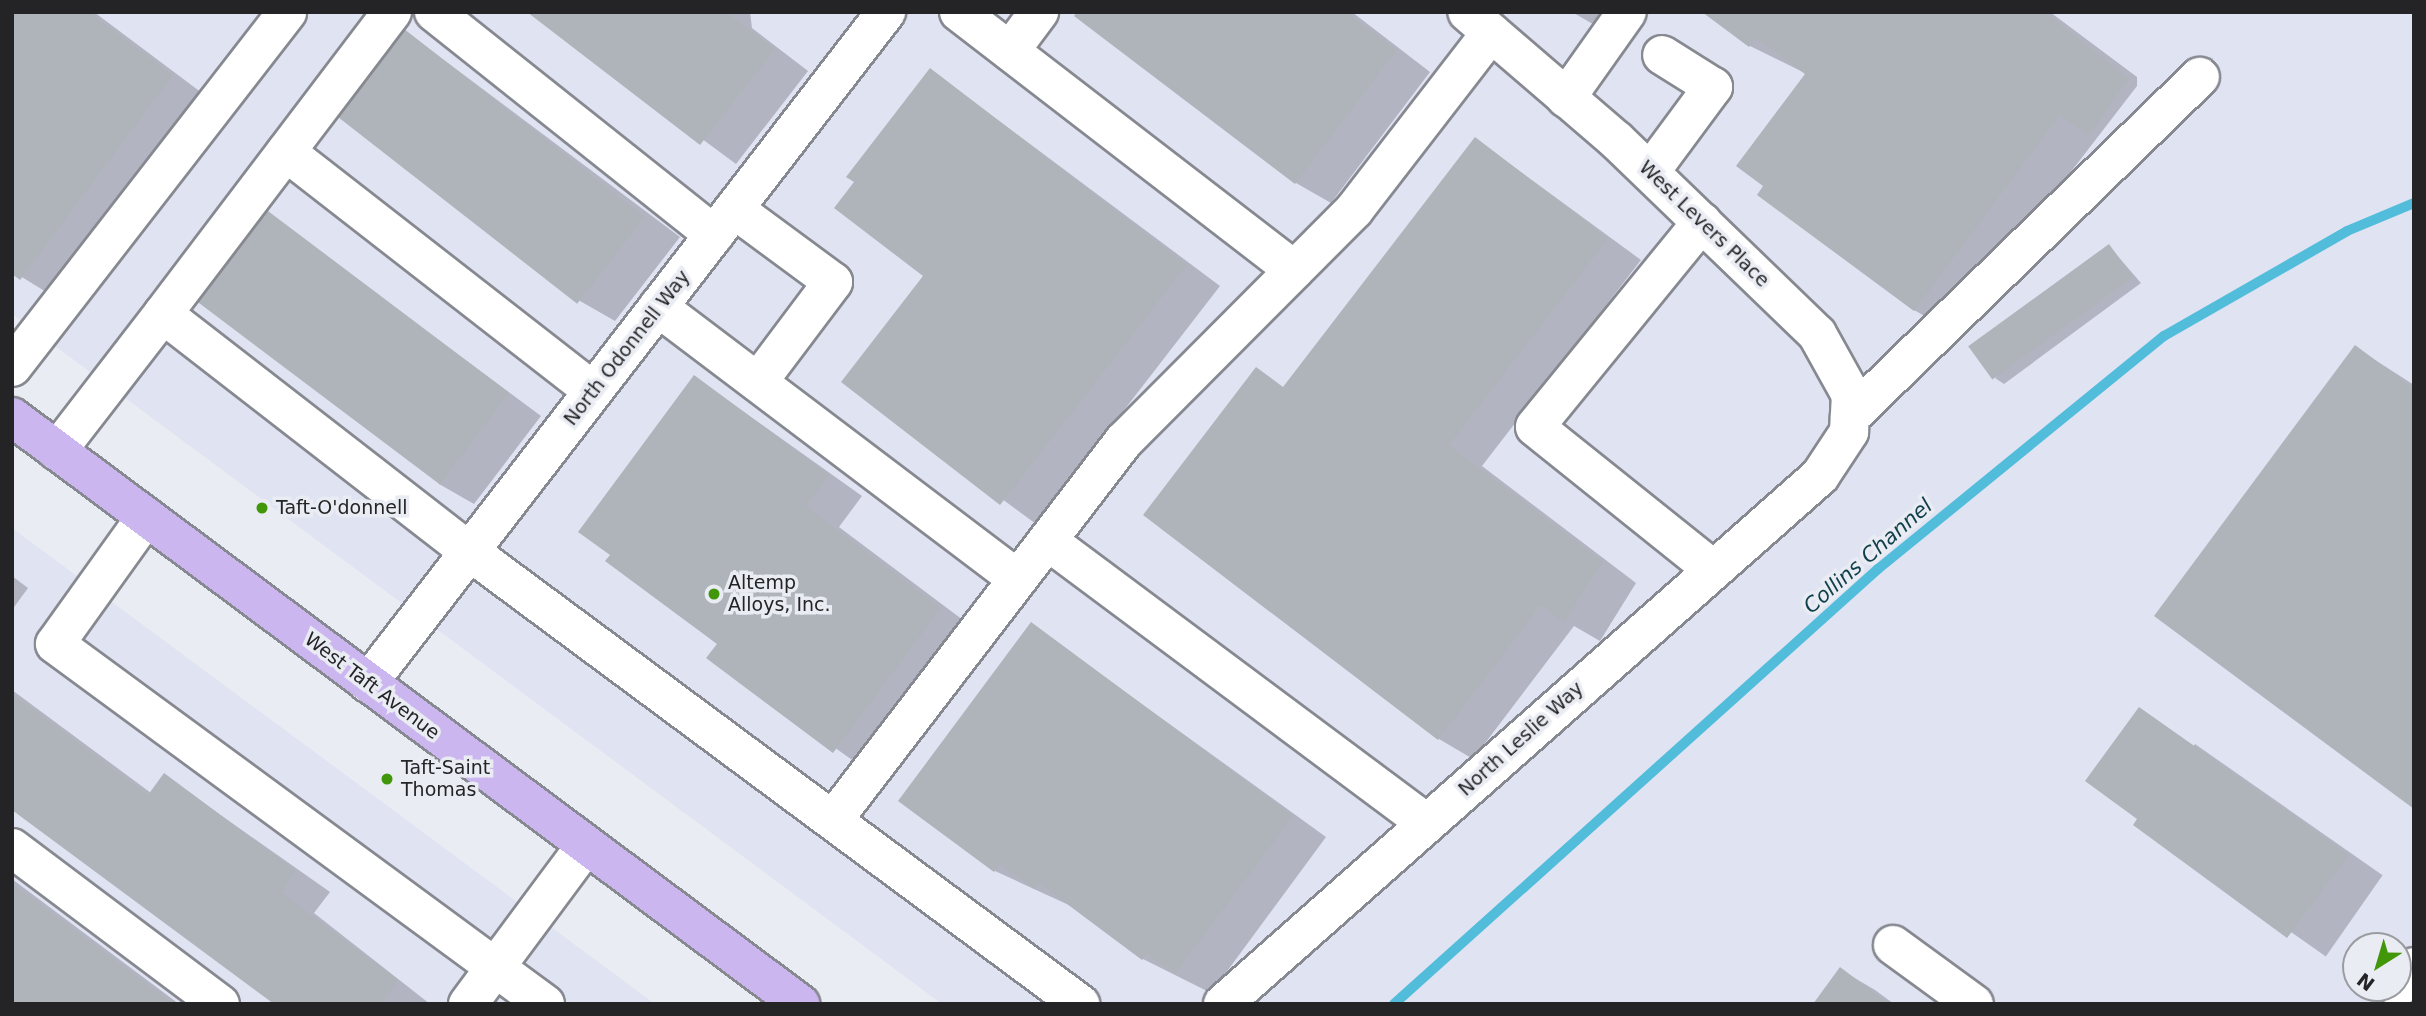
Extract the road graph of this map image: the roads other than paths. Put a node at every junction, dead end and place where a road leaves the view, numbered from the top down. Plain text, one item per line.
1 (287, 12) edge
2 (392, 12) edge
3 (434, 12) edge
4 (959, 12) edge
5 (1039, 12) edge
6 (1628, 12) edge
7 (869, 18) edge
8 (1479, 22) edge
9 (1010, 51) junction
10 (1662, 55) dead end
11 (2200, 76) dead end
12 (1566, 98) junction
13 (286, 152) junction
14 (1650, 172) junction
15 (724, 222) junction
16 (1702, 222) junction
17 (1294, 270) junction
18 (659, 307) junction
19 (163, 314) junction
20 (12, 367) edge
21 (758, 382) junction
22 (593, 391) junction
23 (12, 417) edge
24 (1850, 417) junction
25 (57, 451) junction
26 (146, 517) junction
27 (1048, 541) junction
28 (469, 551) junction
29 (1712, 569) junction
30 (1018, 579) junction
31 (368, 683) junction
32 (833, 820) junction
33 (1427, 823) junction
34 (586, 845) junction
35 (12, 848) edge
36 (1893, 945) dead end
37 (496, 967) junction
38 (220, 1004) edge
39 (468, 1004) edge
40 (545, 1004) edge
41 (800, 1004) edge
42 (1080, 1004) edge
43 (1223, 1004) edge
44 (1975, 1004) edge

1 - 20 street
2 - 13 street
3 - 15 street
4 - 9 street
5 - 9 street
6 - 12 street
7 - 15 street, North Odonnell Way
8 - 12 street, West Levers Place
8 - 17 street
9 - 17 street
10 - 14 street
11 - 24 street
12 - 14 street, West Levers Place
13 - 19 street
13 - 22 street
14 - 16 street, West Levers Place
15 - 18 street, North Odonnell Way
15 - 21 street
16 - 24 street, West Levers Place
16 - 29 street
17 - 27 street
18 - 21 street
18 - 22 street, North Odonnell Way
19 - 25 street
19 - 28 street
21 - 30 street
22 - 28 street, North Odonnell Way
23 - 25 main road, West Taft Avenue
24 - 29 street, North Leslie Way
25 - 26 main road, West Taft Avenue
26 - 31 main road, West Taft Avenue
26 - 37 street
27 - 30 street
27 - 33 street
28 - 31 street, North Odonnell Way
28 - 32 street
29 - 33 street, North Leslie Way
30 - 32 street
31 - 34 main road, West Taft Avenue
32 - 42 street
33 - 43 street, North Leslie Way
34 - 37 street
34 - 41 main road, West Taft Avenue
35 - 38 street
36 - 44 street
37 - 39 street
37 - 40 street

